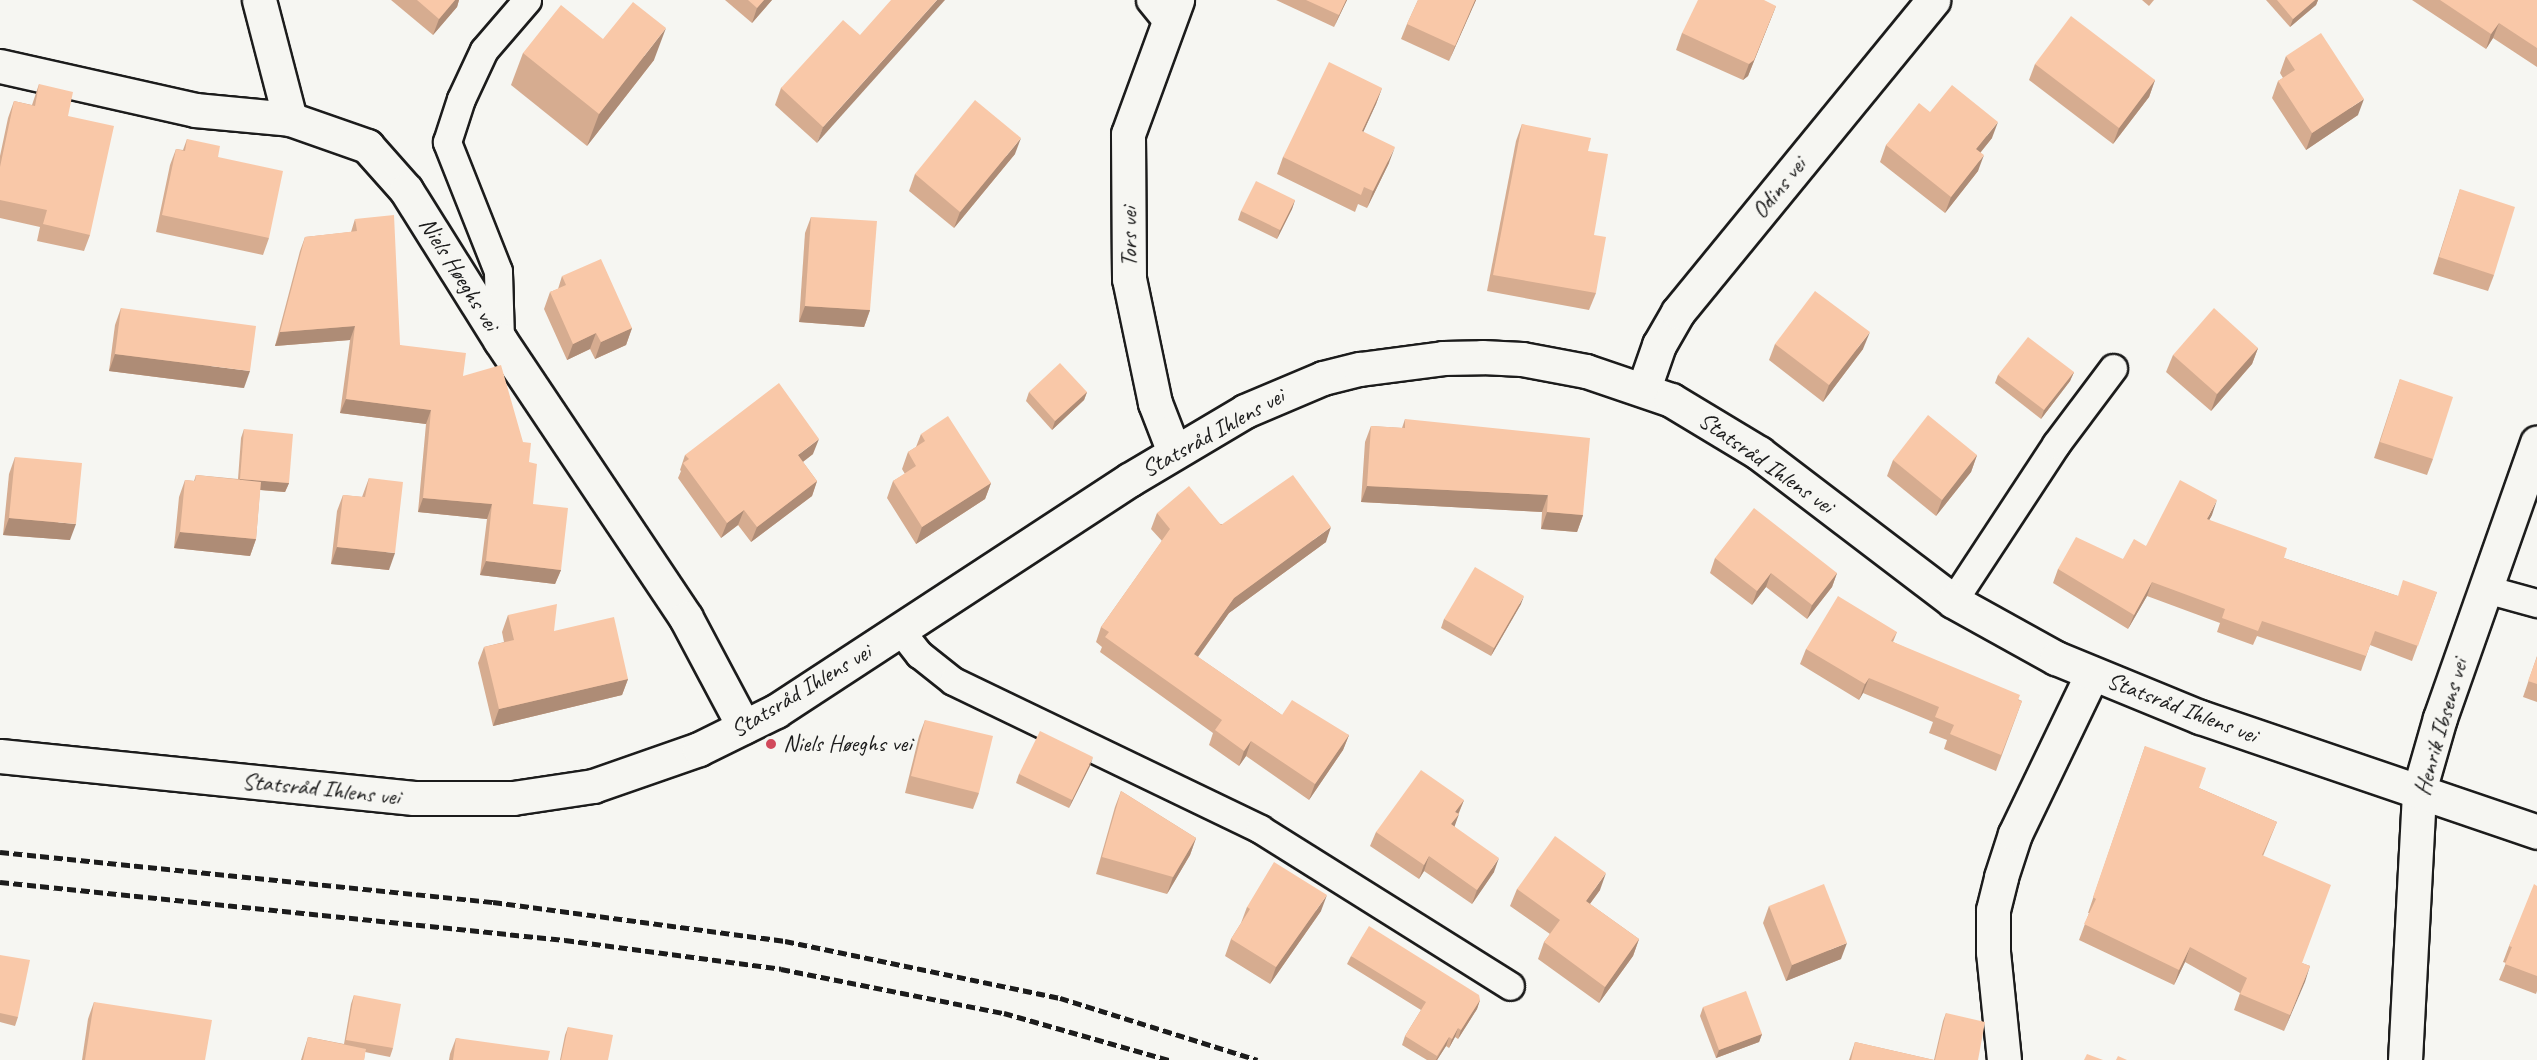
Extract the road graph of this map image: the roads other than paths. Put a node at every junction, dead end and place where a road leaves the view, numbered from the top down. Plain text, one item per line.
1 (259, 0) edge
2 (527, 0) edge
3 (1933, 0) edge
4 (1165, 7) edge
5 (0, 66) edge
6 (290, 119) junction
7 (500, 340) junction
8 (2114, 368) dead end
9 (1644, 388) junction
10 (2537, 442) edge
11 (1174, 452) junction
12 (2486, 589) junction
13 (1953, 601) junction
14 (2537, 603) edge
15 (900, 630) junction
16 (2092, 674) junction
17 (744, 727) junction
18 (0, 756) edge
19 (2419, 791) junction
20 (2537, 832) edge
21 (1510, 986) dead end
22 (2004, 1060) edge
23 (2405, 1060) edge

1 - 6 street
2 - 7 lane
3 - 9 street, Odins vei
4 - 11 street, Tors vei
5 - 6 street, Niels Høeghs vei
6 - 7 street, Niels Høeghs vei
7 - 17 street, Niels Høeghs vei
8 - 13 lane
9 - 11 street, Statsråd Ihlens vei
9 - 13 street, Statsråd Ihlens vei
10 - 12 street, Henrik Ibsens vei
11 - 15 street, Statsråd Ihlens vei
12 - 14 lane
12 - 19 street, Henrik Ibsens vei
13 - 16 street, Statsråd Ihlens vei
15 - 17 street, Statsråd Ihlens vei
15 - 21 lane
16 - 19 street, Statsråd Ihlens vei
16 - 22 street
17 - 18 street, Statsråd Ihlens vei
19 - 20 street, Statsråd Ihlens vei
19 - 23 street, Henrik Ibsens vei

